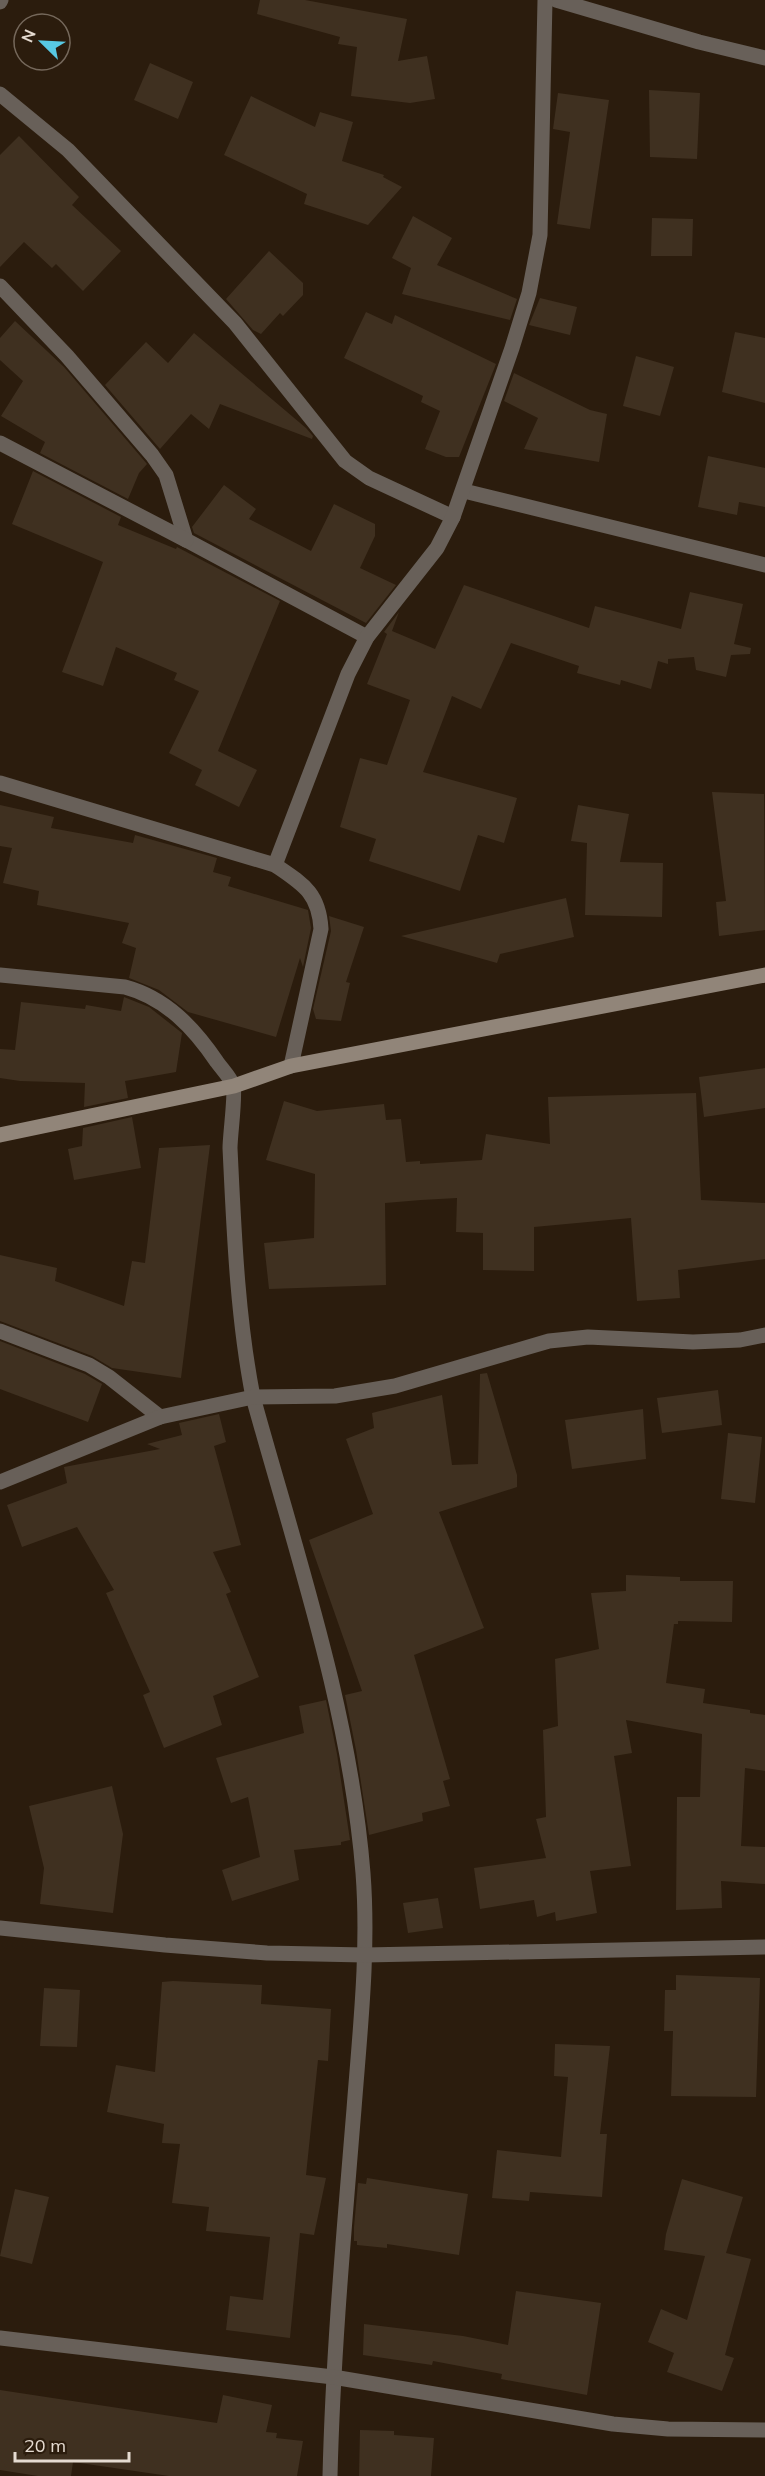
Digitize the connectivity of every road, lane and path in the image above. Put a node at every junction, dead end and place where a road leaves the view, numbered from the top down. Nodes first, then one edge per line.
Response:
1 (545, 0) edge
2 (556, 0) edge
3 (765, 58) edge
4 (0, 94) edge
5 (0, 286) edge
6 (0, 443) edge
7 (464, 491) junction
8 (453, 517) junction
9 (186, 540) junction
10 (765, 565) edge
11 (367, 637) junction
12 (0, 783) edge
13 (275, 866) junction
14 (0, 975) edge
15 (765, 975) edge
16 (291, 1066) junction
17 (234, 1086) junction
18 (0, 1136) edge
19 (0, 1331) edge
20 (765, 1335) edge
21 (253, 1396) junction
22 (160, 1417) junction
23 (0, 1482) edge
24 (0, 1928) edge
25 (765, 1947) edge
26 (365, 1955) junction
27 (0, 2338) edge
28 (333, 2377) junction
29 (765, 2430) edge
30 (330, 2476) edge

1 - 7 street
2 - 3 street
4 - 8 street
5 - 9 street
6 - 9 street
7 - 8 street
7 - 10 street
8 - 11 street
9 - 11 street
11 - 13 street
12 - 13 street
13 - 16 street
14 - 17 street
15 - 16 main road
16 - 17 main road
17 - 18 main road
17 - 21 street
19 - 22 street
20 - 21 street
21 - 22 street
21 - 26 street
22 - 23 street
24 - 26 street
25 - 26 street
26 - 28 street
27 - 28 street
28 - 29 street
28 - 30 street

